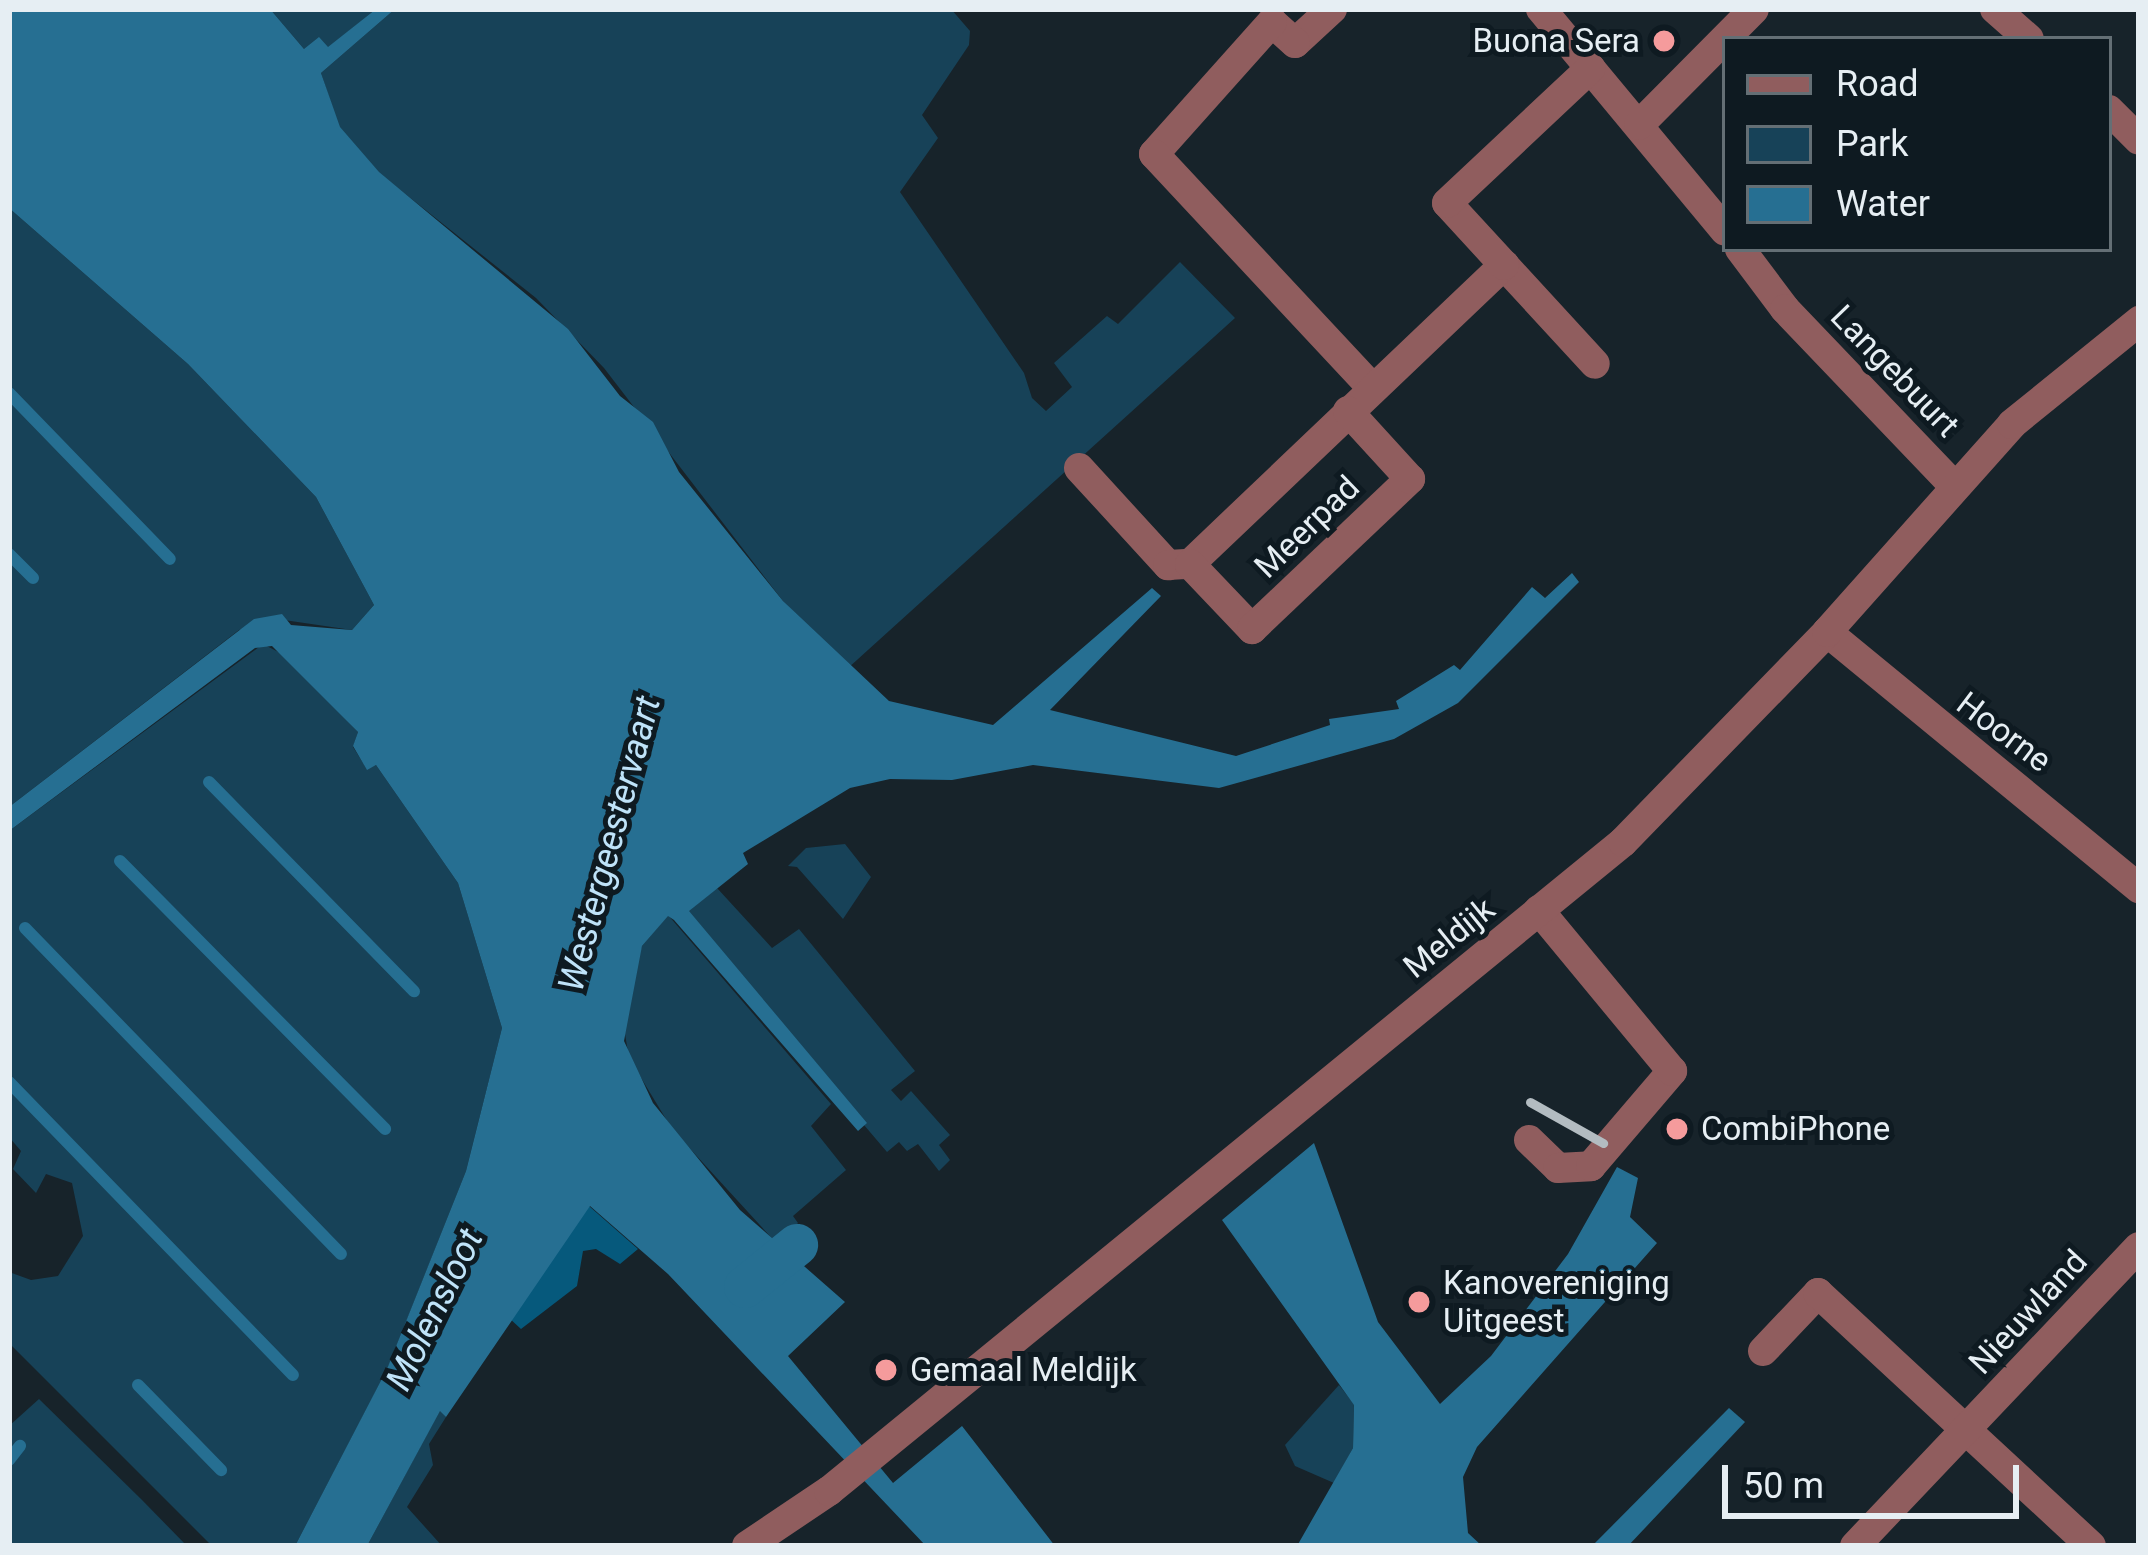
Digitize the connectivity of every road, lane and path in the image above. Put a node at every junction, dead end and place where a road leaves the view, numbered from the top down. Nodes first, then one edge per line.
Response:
1 (1332, 9) edge
2 (1754, 9) edge
3 (1995, 9) edge
4 (1548, 11) edge
5 (1727, 36) edge
6 (2026, 36) edge
7 (1722, 41) edge
8 (1591, 68) junction
9 (1639, 125) junction
10 (1722, 226) edge
11 (1742, 252) edge
12 (1504, 265) junction
13 (2139, 321) edge
14 (1595, 364) dead end
15 (1372, 388) junction
16 (1348, 411) junction
17 (1079, 468) dead end
18 (1954, 486) junction
19 (1190, 564) junction
20 (1827, 632) junction
21 (2139, 887) edge
22 (1539, 910) junction
23 (1529, 1140) dead end
24 (2139, 1246) edge
25 (1763, 1351) dead end
26 (1969, 1425) junction
27 (747, 1546) edge
28 (1855, 1546) edge
29 (2091, 1546) edge

1 - 15 street
2 - 5 street
3 - 6 street
4 - 8 street
7 - 9 street
8 - 9 street
8 - 12 street
9 - 10 street
11 - 18 street, Langebuurt
12 - 14 street
12 - 15 street, Meerpad
13 - 18 street, Meldijk
15 - 16 street, Meerpad
16 - 19 street, Meerpad
16 - 19 street, Meerpad
17 - 19 street, Meerpad
18 - 20 street, Meldijk
20 - 21 street, Hoorne
20 - 22 street, Meldijk
22 - 23 street
22 - 27 street, Meldijk
24 - 26 street, Nieuwland
25 - 26 street
26 - 28 street, Nieuwland
26 - 29 street, Nieuwland

